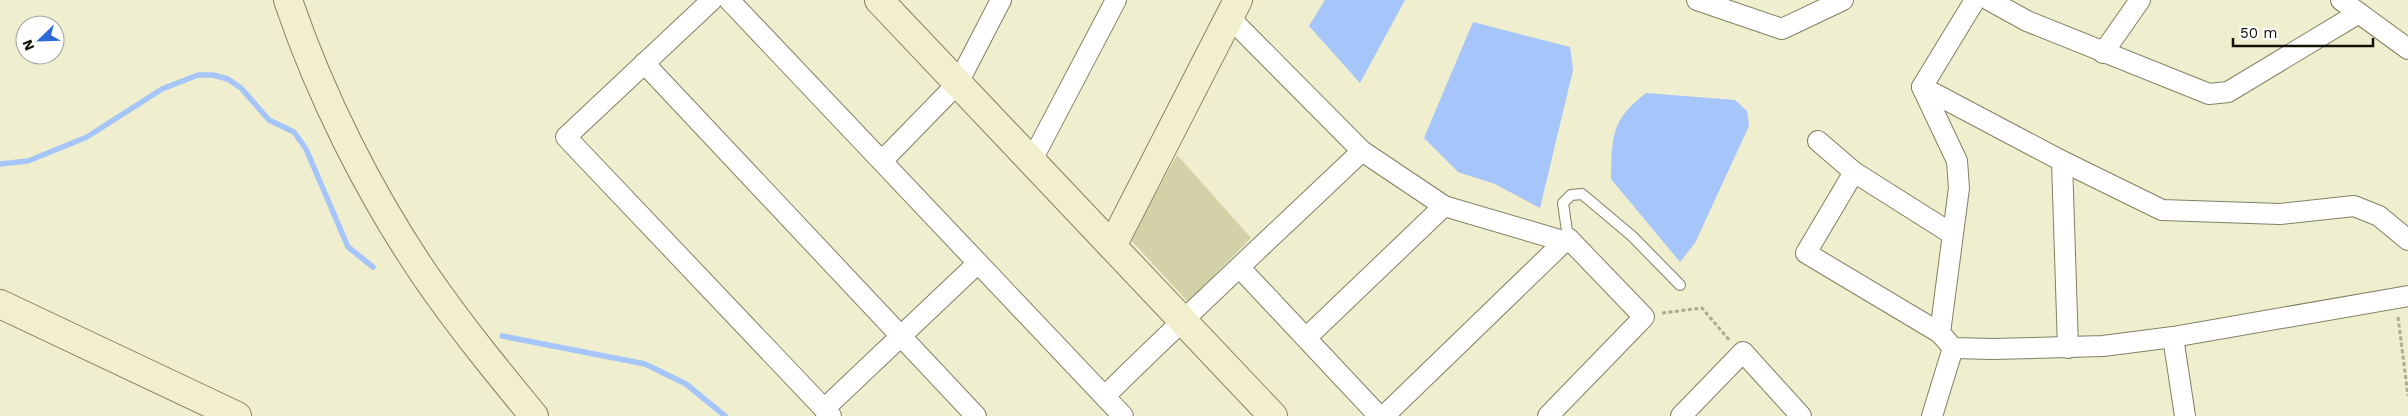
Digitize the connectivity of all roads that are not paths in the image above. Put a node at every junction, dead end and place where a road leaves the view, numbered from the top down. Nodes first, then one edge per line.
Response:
1 (288, 0) edge
2 (712, 0) edge
3 (729, 0) edge
4 (879, 0) edge
5 (1001, 0) edge
6 (1116, 0) edge
7 (1700, 0) edge
8 (1843, 0) edge
9 (1975, 0) edge
10 (1989, 0) edge
11 (2140, 0) edge
12 (2341, 0) edge
13 (1816, 7) edge
14 (1234, 8) edge
15 (2359, 13) junction
16 (2408, 49) edge
17 (2104, 53) junction
18 (644, 63) junction
19 (958, 83) junction
20 (1922, 87) junction
21 (1818, 141) dead end
22 (1362, 151) junction
23 (1032, 160) junction
24 (882, 161) junction
25 (2062, 161) junction
26 (1854, 172) junction
27 (1444, 206) junction
28 (1952, 234) junction
29 (1565, 239) junction
30 (2408, 240) edge
31 (1112, 246) junction
32 (978, 263) junction
33 (1240, 268) junction
34 (1680, 285) dead end
35 (2402, 297) edge
36 (0, 304) edge
37 (1182, 320) junction
38 (900, 336) junction
39 (2173, 337) junction
40 (1306, 338) junction
41 (1946, 340) junction
42 (2068, 348) junction
43 (1105, 396) junction
44 (827, 412) edge
45 (237, 416) edge
46 (534, 416) edge
47 (976, 416) edge
48 (1123, 416) edge
49 (1273, 416) edge
50 (1378, 416) edge
51 (1384, 416) edge
52 (1548, 416) edge
53 (1681, 416) edge
54 (1801, 416) edge
55 (1932, 416) edge
56 (2186, 416) edge

1 - 46 street
2 - 18 street
3 - 24 street
4 - 19 street
5 - 19 street
6 - 23 street
7 - 13 street
8 - 13 street
9 - 20 street
10 - 17 street
11 - 17 street
12 - 15 street
14 - 22 street
14 - 31 street
15 - 16 street
15 - 17 street
18 - 38 street
18 - 44 street
19 - 23 street
19 - 24 street
20 - 25 street
20 - 28 street
21 - 26 street
22 - 27 street
22 - 33 street
23 - 31 street
24 - 32 street
25 - 30 street
25 - 42 street
26 - 28 street
26 - 41 street
27 - 29 street
27 - 40 street
28 - 41 street
29 - 34 lane
29 - 51 street
29 - 52 street
31 - 37 street
32 - 38 street
32 - 43 street
33 - 37 street
33 - 40 street
35 - 39 street
36 - 45 street
37 - 43 street
37 - 49 street
38 - 44 street
38 - 47 street
39 - 42 street
39 - 56 street
40 - 50 street
41 - 42 street
41 - 55 street
43 - 48 street
53 - 54 street

